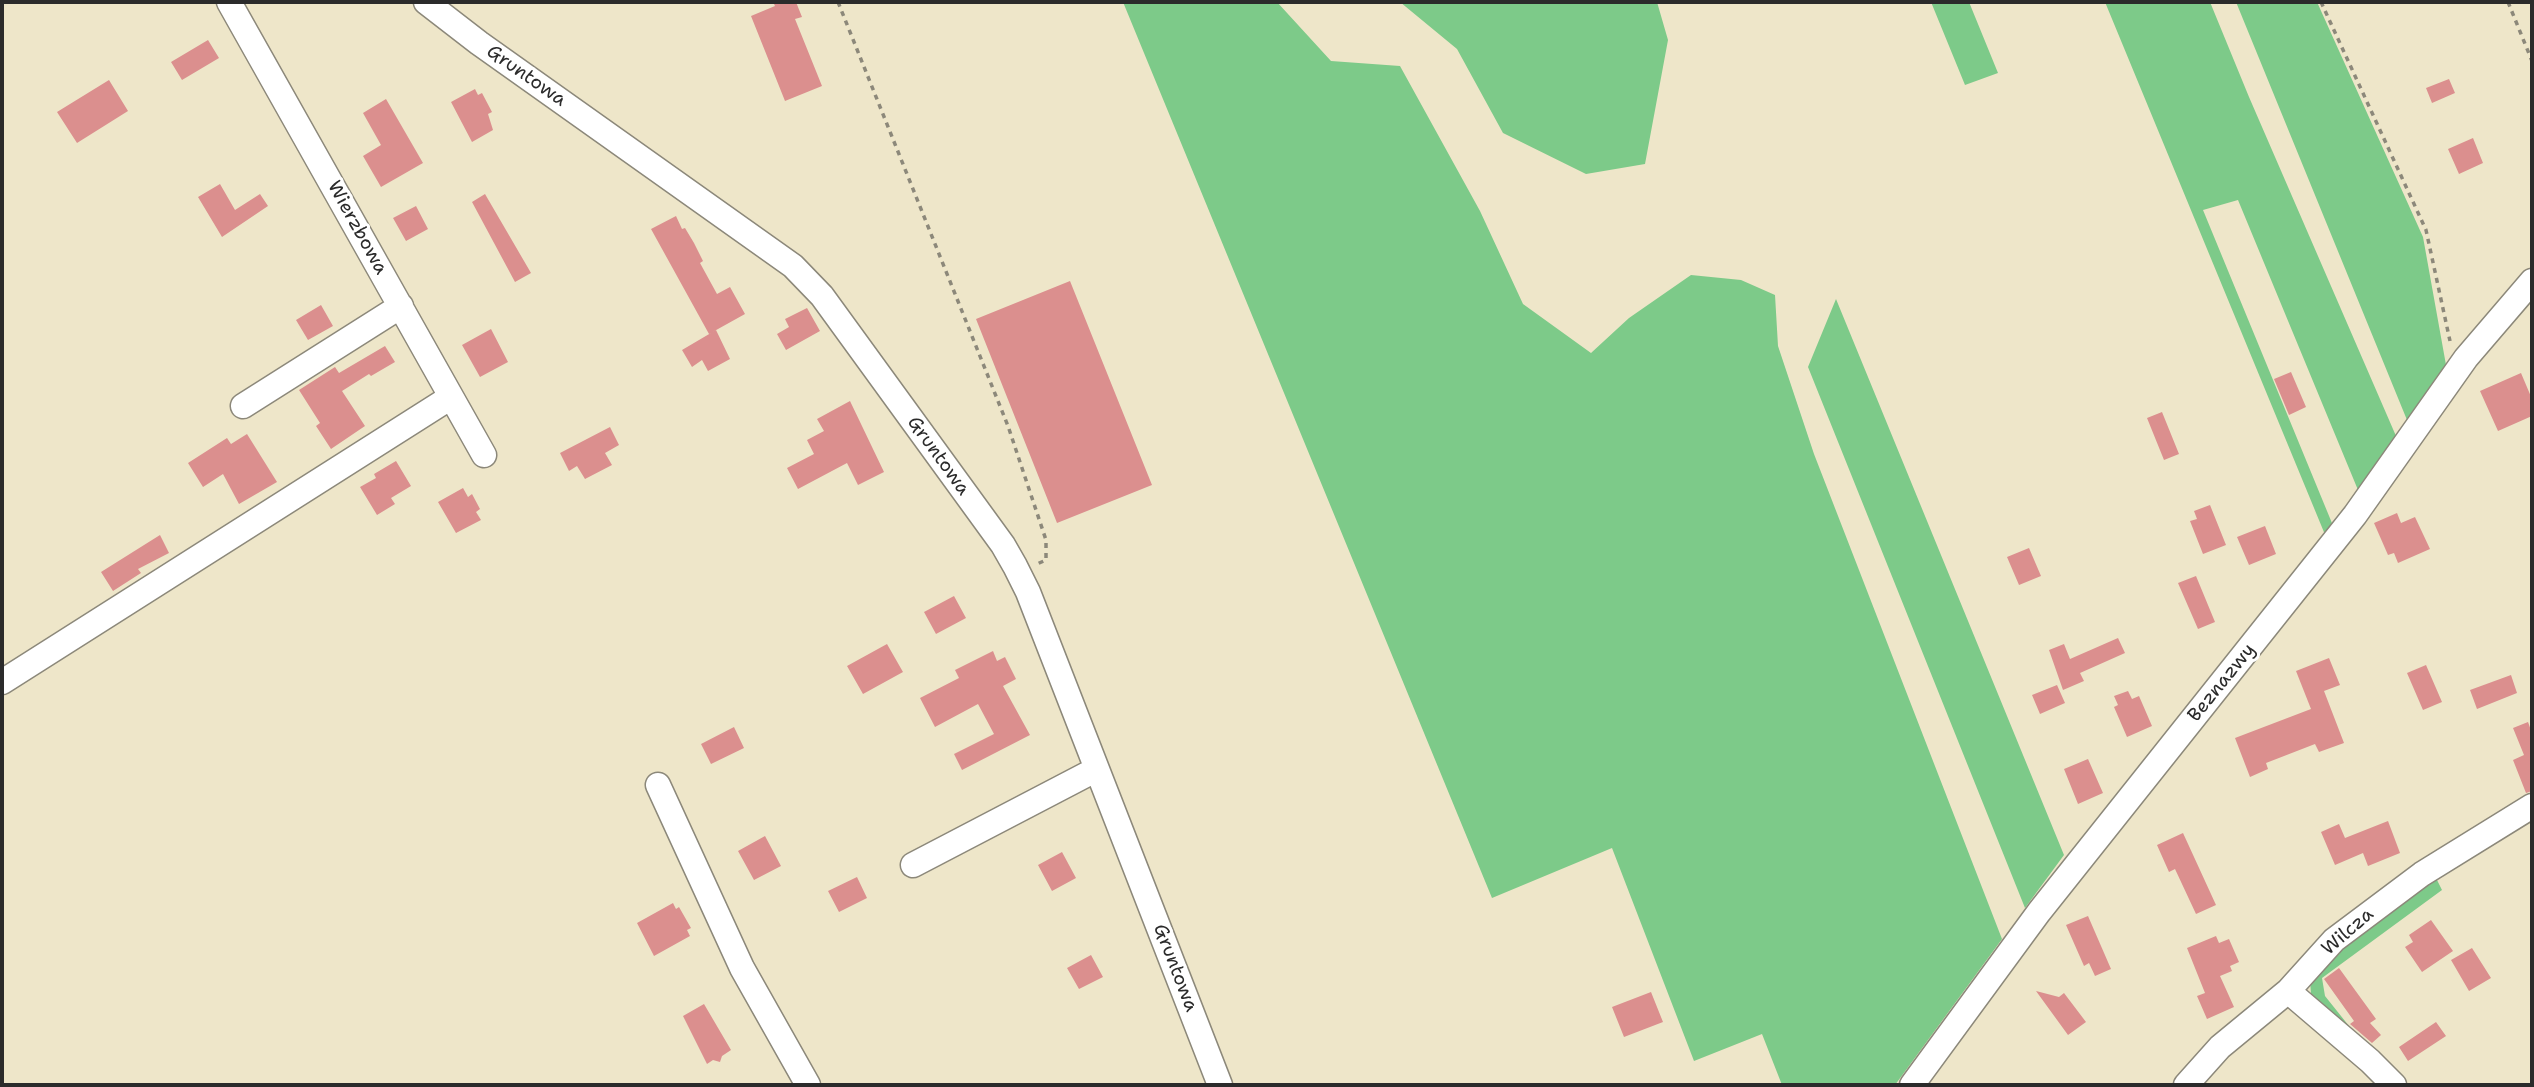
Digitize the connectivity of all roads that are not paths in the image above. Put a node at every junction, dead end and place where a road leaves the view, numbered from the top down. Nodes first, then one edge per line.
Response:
1 (229, 2) edge
2 (426, 2) edge
3 (2532, 281) edge
4 (401, 306) junction
5 (451, 397) junction
6 (243, 406) dead end
7 (484, 456) dead end
8 (2, 682) edge
9 (1097, 769) junction
10 (658, 785) dead end
11 (2532, 806) edge
12 (913, 865) dead end
13 (2288, 991) junction
14 (808, 1085) edge
15 (1220, 1085) edge
16 (1912, 1085) edge
17 (2186, 1085) edge
18 (2394, 1085) edge

1 - 4 street, Wierzbowa
2 - 9 street, Gruntowa
3 - 16 street, Beznazwy
4 - 5 street, Wierzbowa
4 - 6 street
5 - 7 street, Wierzbowa
5 - 8 street
9 - 12 street
9 - 15 street, Gruntowa
10 - 14 street
11 - 13 street, Wilcza
13 - 17 street, Wilcza
13 - 18 street

